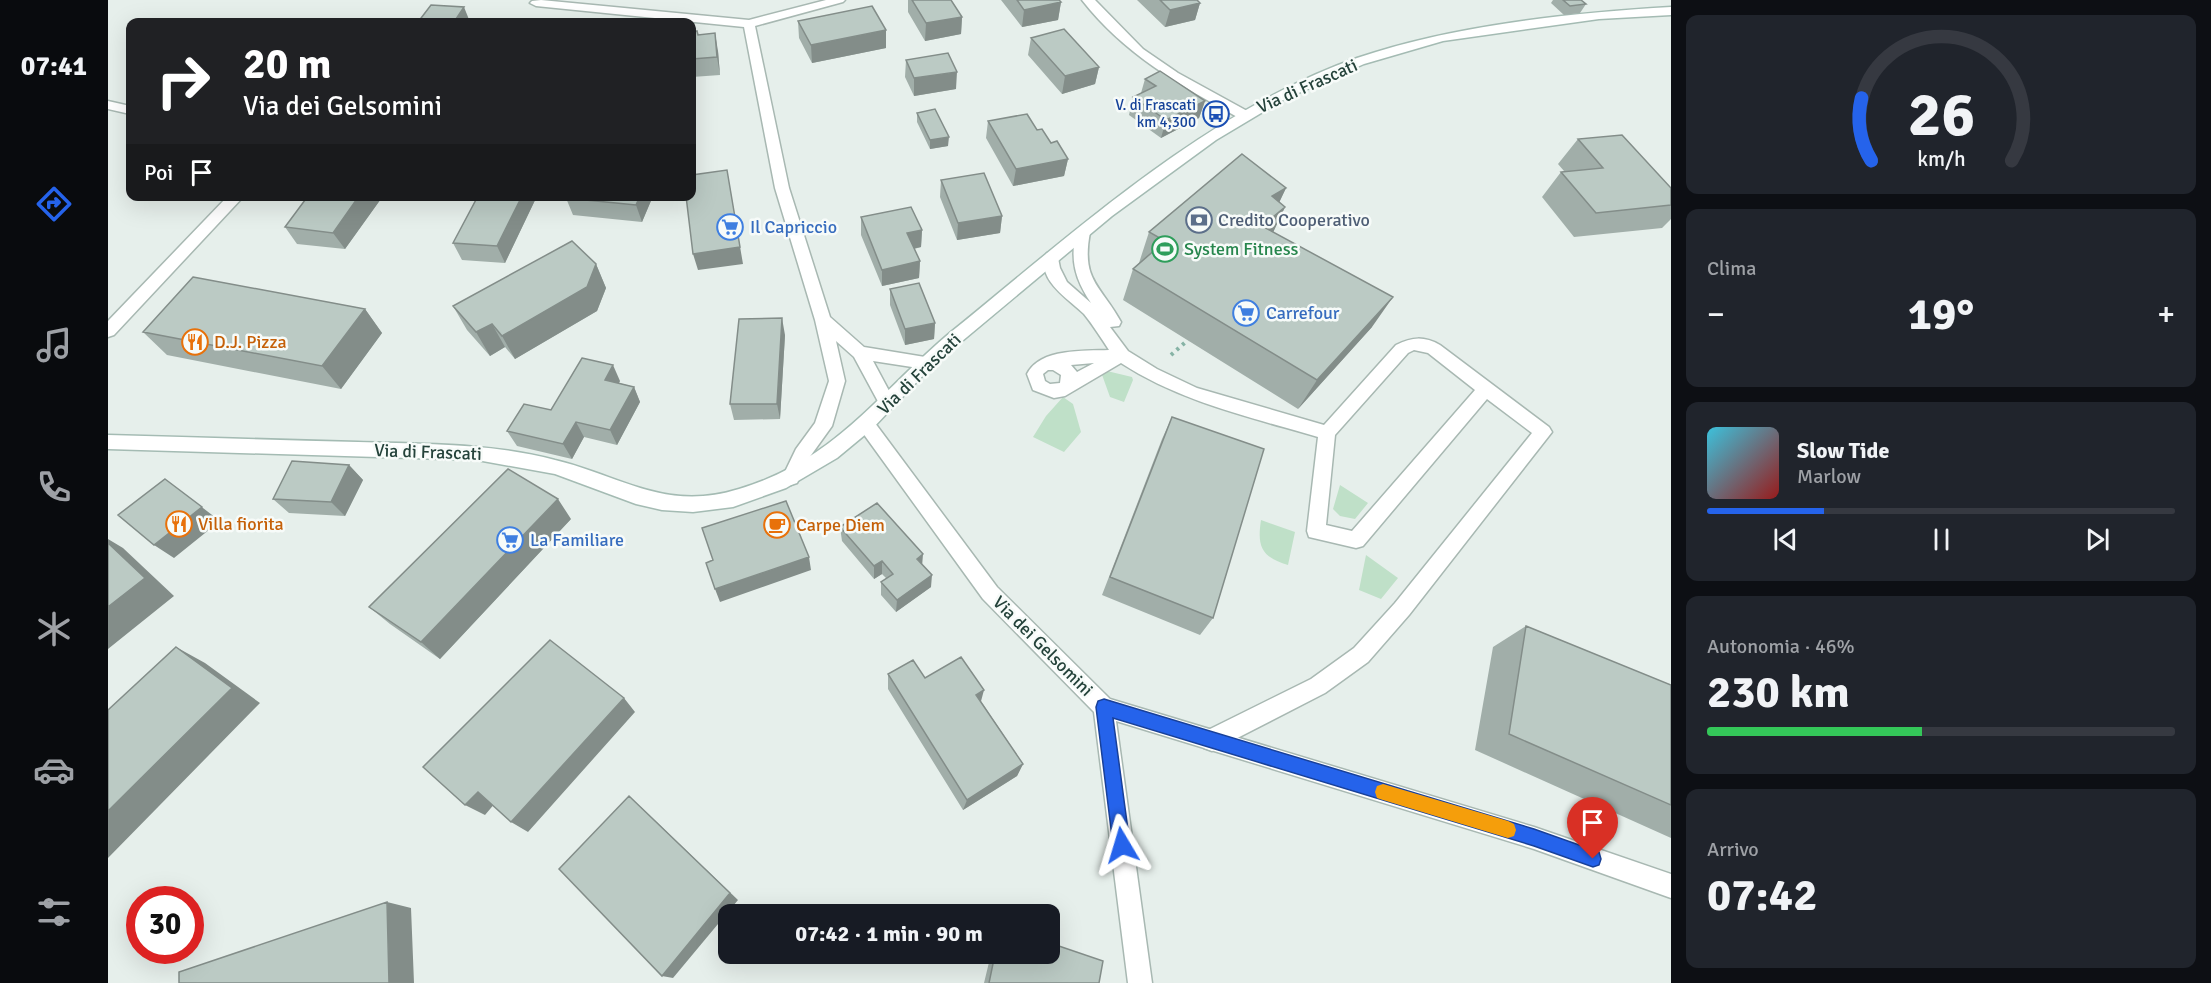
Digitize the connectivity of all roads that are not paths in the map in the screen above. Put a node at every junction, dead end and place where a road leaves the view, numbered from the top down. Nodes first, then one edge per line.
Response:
1 (839, 0) edge
2 (1088, 0) edge
3 (536, 3) dead end
4 (1671, 11) edge
5 (688, 18) edge
6 (696, 19) edge
7 (749, 24) junction
8 (108, 105) edge
9 (126, 109) edge
10 (1244, 115) junction
11 (232, 201) edge
12 (1083, 232) junction
13 (1052, 257) junction
14 (823, 321) junction
15 (108, 331) edge
16 (860, 353) junction
17 (1122, 355) junction
18 (925, 363) junction
19 (1050, 363) junction
20 (1069, 385) junction
21 (1486, 389) junction
22 (888, 402) junction
23 (866, 424) junction
24 (823, 426) junction
25 (1327, 433) junction
26 (108, 442) edge
27 (841, 446) junction
28 (791, 478) junction
29 (1104, 707) junction
30 (1212, 740) junction
31 (1671, 886) edge
32 (1140, 983) edge

1 - 7 street
2 - 10 street
3 - 5 street
4 - 10 street, Via di Frascati
6 - 7 street
7 - 14 street
8 - 9 street
10 - 12 street, Via di Frascati
11 - 15 street
12 - 13 street, Via di Frascati
12 - 17 street
13 - 17 street
13 - 18 street, Via di Frascati
14 - 16 street
14 - 24 street
16 - 18 street
16 - 22 street
17 - 19 street
17 - 20 street
17 - 25 street
18 - 22 street, Via di Frascati
19 - 20 street
19 - 20 street
21 - 25 street
21 - 25 street
21 - 30 street
22 - 23 street, Via di Frascati
23 - 27 street, Via di Frascati
23 - 29 street, Via dei Gelsomini
24 - 27 street
24 - 28 street
26 - 28 street, Via di Frascati
27 - 28 street, Via di Frascati
29 - 30 street, Via dei Gelsomini
29 - 32 street
30 - 31 street, Via dei Gelsomini

